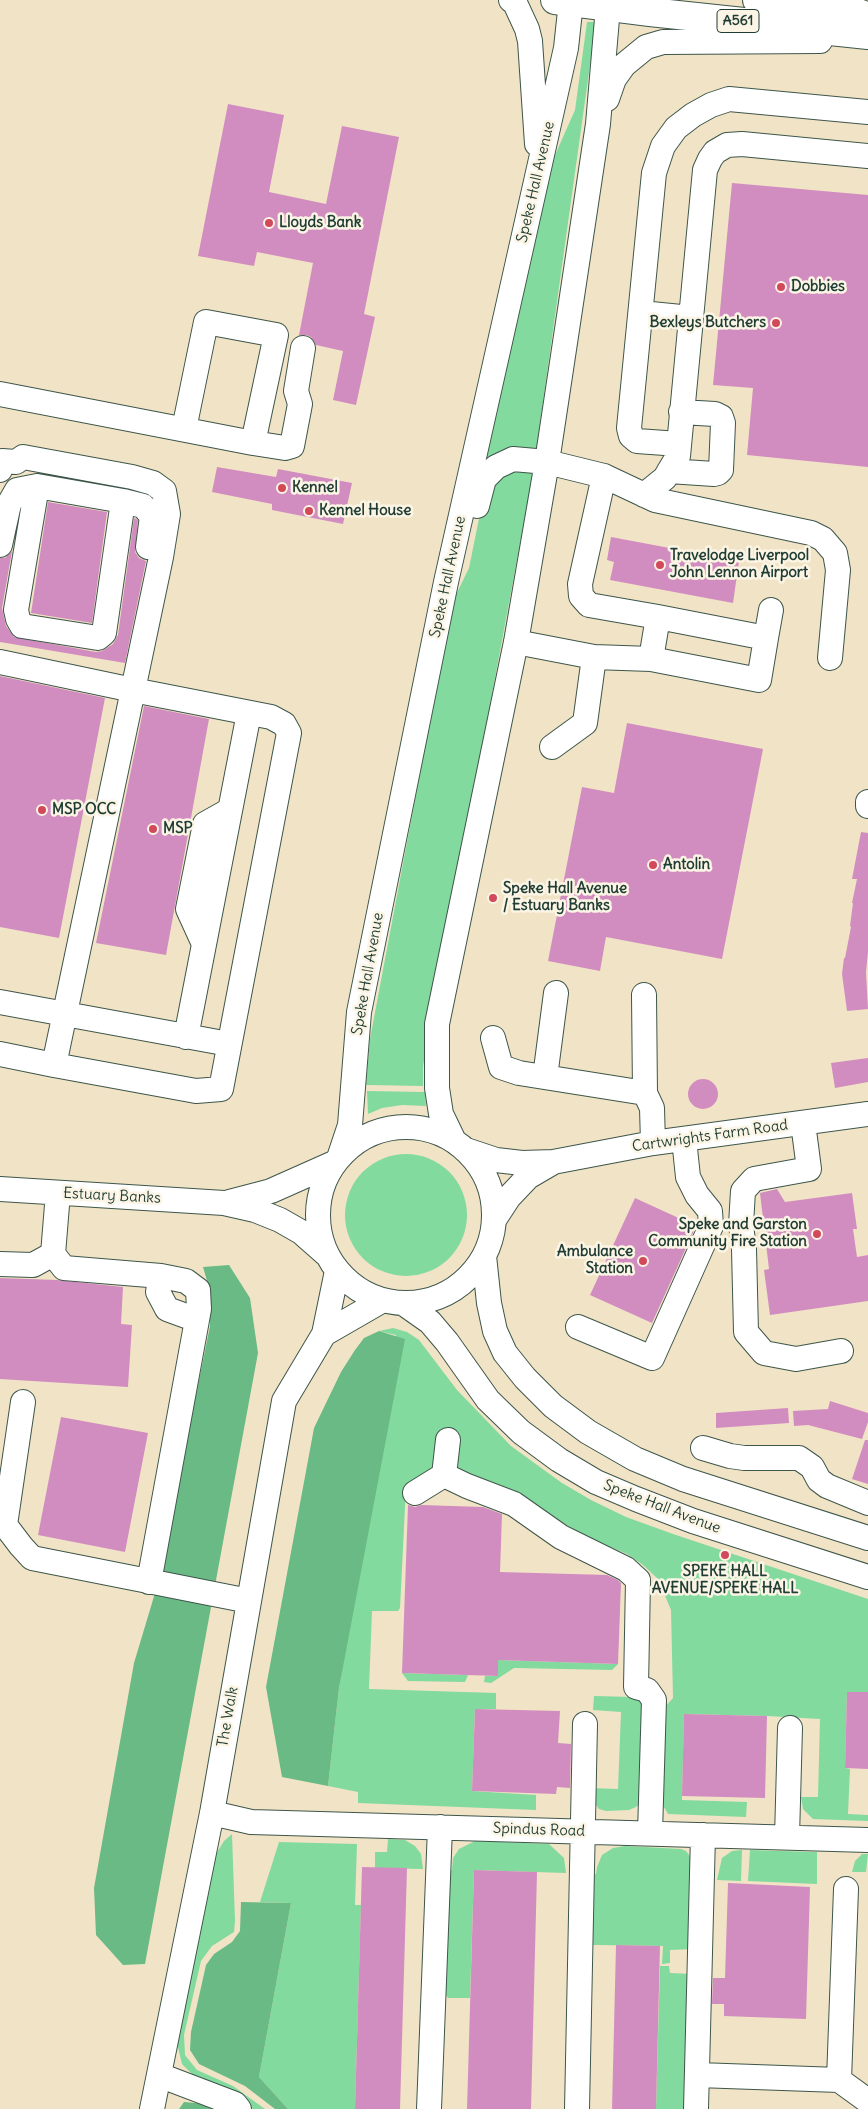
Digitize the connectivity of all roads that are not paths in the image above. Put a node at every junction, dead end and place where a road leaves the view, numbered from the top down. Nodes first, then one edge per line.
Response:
1 (511, 0) edge
2 (757, 0) edge
3 (566, 1) edge
4 (606, 2) edge
5 (868, 17) edge
6 (868, 35) edge
7 (868, 41) edge
8 (868, 112) edge
9 (598, 124) junction
10 (868, 156) edge
11 (539, 168) junction
12 (641, 313) junction
13 (691, 318) junction
14 (303, 348) dead end
15 (0, 394) edge
16 (681, 412) junction
17 (184, 429) junction
18 (253, 442) junction
19 (679, 444) junction
20 (5, 461) edge
21 (547, 462) junction
22 (669, 471) junction
23 (604, 476) junction
24 (37, 486) junction
25 (644, 495) junction
26 (123, 501) junction
27 (0, 545) edge
28 (446, 582) junction
29 (770, 610) dead end
30 (658, 617) junction
31 (766, 638) junction
32 (516, 642) junction
33 (594, 657) junction
34 (830, 658) dead end
35 (651, 659) junction
36 (0, 662) edge
37 (129, 689) junction
38 (249, 713) junction
39 (552, 747) dead end
40 (868, 802) edge
41 (868, 806) edge
42 (556, 993) dead end
43 (644, 995) dead end
44 (0, 1002) edge
45 (65, 1014) junction
46 (186, 1036) junction
47 (493, 1038) dead end
48 (229, 1044) junction
49 (0, 1054) edge
50 (54, 1065) junction
51 (545, 1077) junction
52 (645, 1093) junction
53 (868, 1114) edge
54 (803, 1123) junction
55 (684, 1139) junction
56 (653, 1142) junction
57 (460, 1146) junction
58 (337, 1159) junction
59 (553, 1162) junction
60 (0, 1188) edge
61 (58, 1193) junction
62 (224, 1203) junction
63 (494, 1220) junction
64 (53, 1254) junction
65 (484, 1256) junction
66 (332, 1262) junction
67 (0, 1264) edge
68 (161, 1276) junction
69 (393, 1301) junction
70 (197, 1320) junction
71 (578, 1327) dead end
72 (324, 1334) junction
73 (841, 1352) dead end
74 (23, 1402) dead end
75 (448, 1440) dead end
76 (703, 1448) dead end
77 (444, 1475) junction
78 (415, 1493) dead end
79 (868, 1503) edge
80 (868, 1538) edge
81 (868, 1576) edge
82 (148, 1582) junction
83 (249, 1601) junction
84 (585, 1724) dead end
85 (790, 1728) dead end
86 (212, 1813) junction
87 (440, 1827) junction
88 (582, 1831) junction
89 (650, 1833) junction
90 (703, 1835) junction
91 (788, 1837) junction
92 (868, 1840) edge
93 (846, 1889) dead end
94 (159, 2075) junction
95 (698, 2075) junction
96 (839, 2080) junction
97 (862, 2101) edge
98 (152, 2109) edge
99 (239, 2109) edge
100 (429, 2109) edge
101 (577, 2109) edge
102 (696, 2109) edge

1 - 11 street
2 - 5 highway
3 - 4 highway, A561
3 - 11 street, Speke Hall Avenue
4 - 6 highway, A561
4 - 9 street
7 - 9 street
8 - 12 street
9 - 21 street
10 - 13 street
11 - 28 street, Speke Hall Avenue
12 - 13 street
12 - 19 street
13 - 16 street
14 - 18 street
15 - 17 street
16 - 19 street
16 - 22 street
17 - 18 street
17 - 18 street
19 - 22 street
20 - 37 street
21 - 23 street
21 - 28 street
21 - 32 street
22 - 25 street
23 - 25 street
23 - 30 street
24 - 26 street
24 - 26 street
24 - 27 street
25 - 34 street
26 - 37 street
28 - 58 street, Speke Hall Avenue
29 - 31 street
30 - 31 street
30 - 35 street
31 - 35 street
32 - 33 street
32 - 57 street
33 - 35 street
33 - 39 street
36 - 37 street
37 - 38 street
37 - 45 street
38 - 46 street
38 - 48 street
40 - 41 street
42 - 51 street
43 - 52 street
44 - 45 street
45 - 46 street
45 - 50 street
46 - 48 street
47 - 51 street
48 - 50 street
49 - 50 street
51 - 52 street
52 - 56 street
53 - 54 street, Cartwrights Farm Road
54 - 55 street, Cartwrights Farm Road
54 - 73 street
55 - 56 street, Cartwrights Farm Road
55 - 71 street
56 - 59 street, Cartwrights Farm Road
57 - 58 street
57 - 59 street, Cartwrights Farm Road
57 - 63 street
58 - 62 street, Estuary Banks
58 - 66 street
59 - 63 street, Cartwrights Farm Road
60 - 61 street, Estuary Banks
61 - 62 street, Estuary Banks
61 - 64 street
62 - 66 street, Estuary Banks
63 - 65 street
64 - 67 street
64 - 68 street
65 - 69 street
65 - 80 street
66 - 69 street
66 - 72 street, The Walk
68 - 70 street
68 - 70 street
69 - 72 street, The Walk
69 - 81 street, Speke Hall Avenue
70 - 82 street
72 - 83 street, The Walk
74 - 82 street
75 - 77 street
76 - 79 street
77 - 78 street
77 - 89 street
82 - 83 street
83 - 86 street, The Walk
84 - 88 street
85 - 91 street
86 - 87 street, Spindus Road
86 - 94 street, The Walk
87 - 88 street, Spindus Road
87 - 100 street
88 - 89 street, Spindus Road
88 - 101 street
89 - 90 street, Spindus Road
90 - 91 street, Spindus Road
90 - 95 street
91 - 92 street, Spindus Road
93 - 96 street
94 - 98 street, The Walk
94 - 99 street
95 - 96 street
95 - 102 street
96 - 97 street

